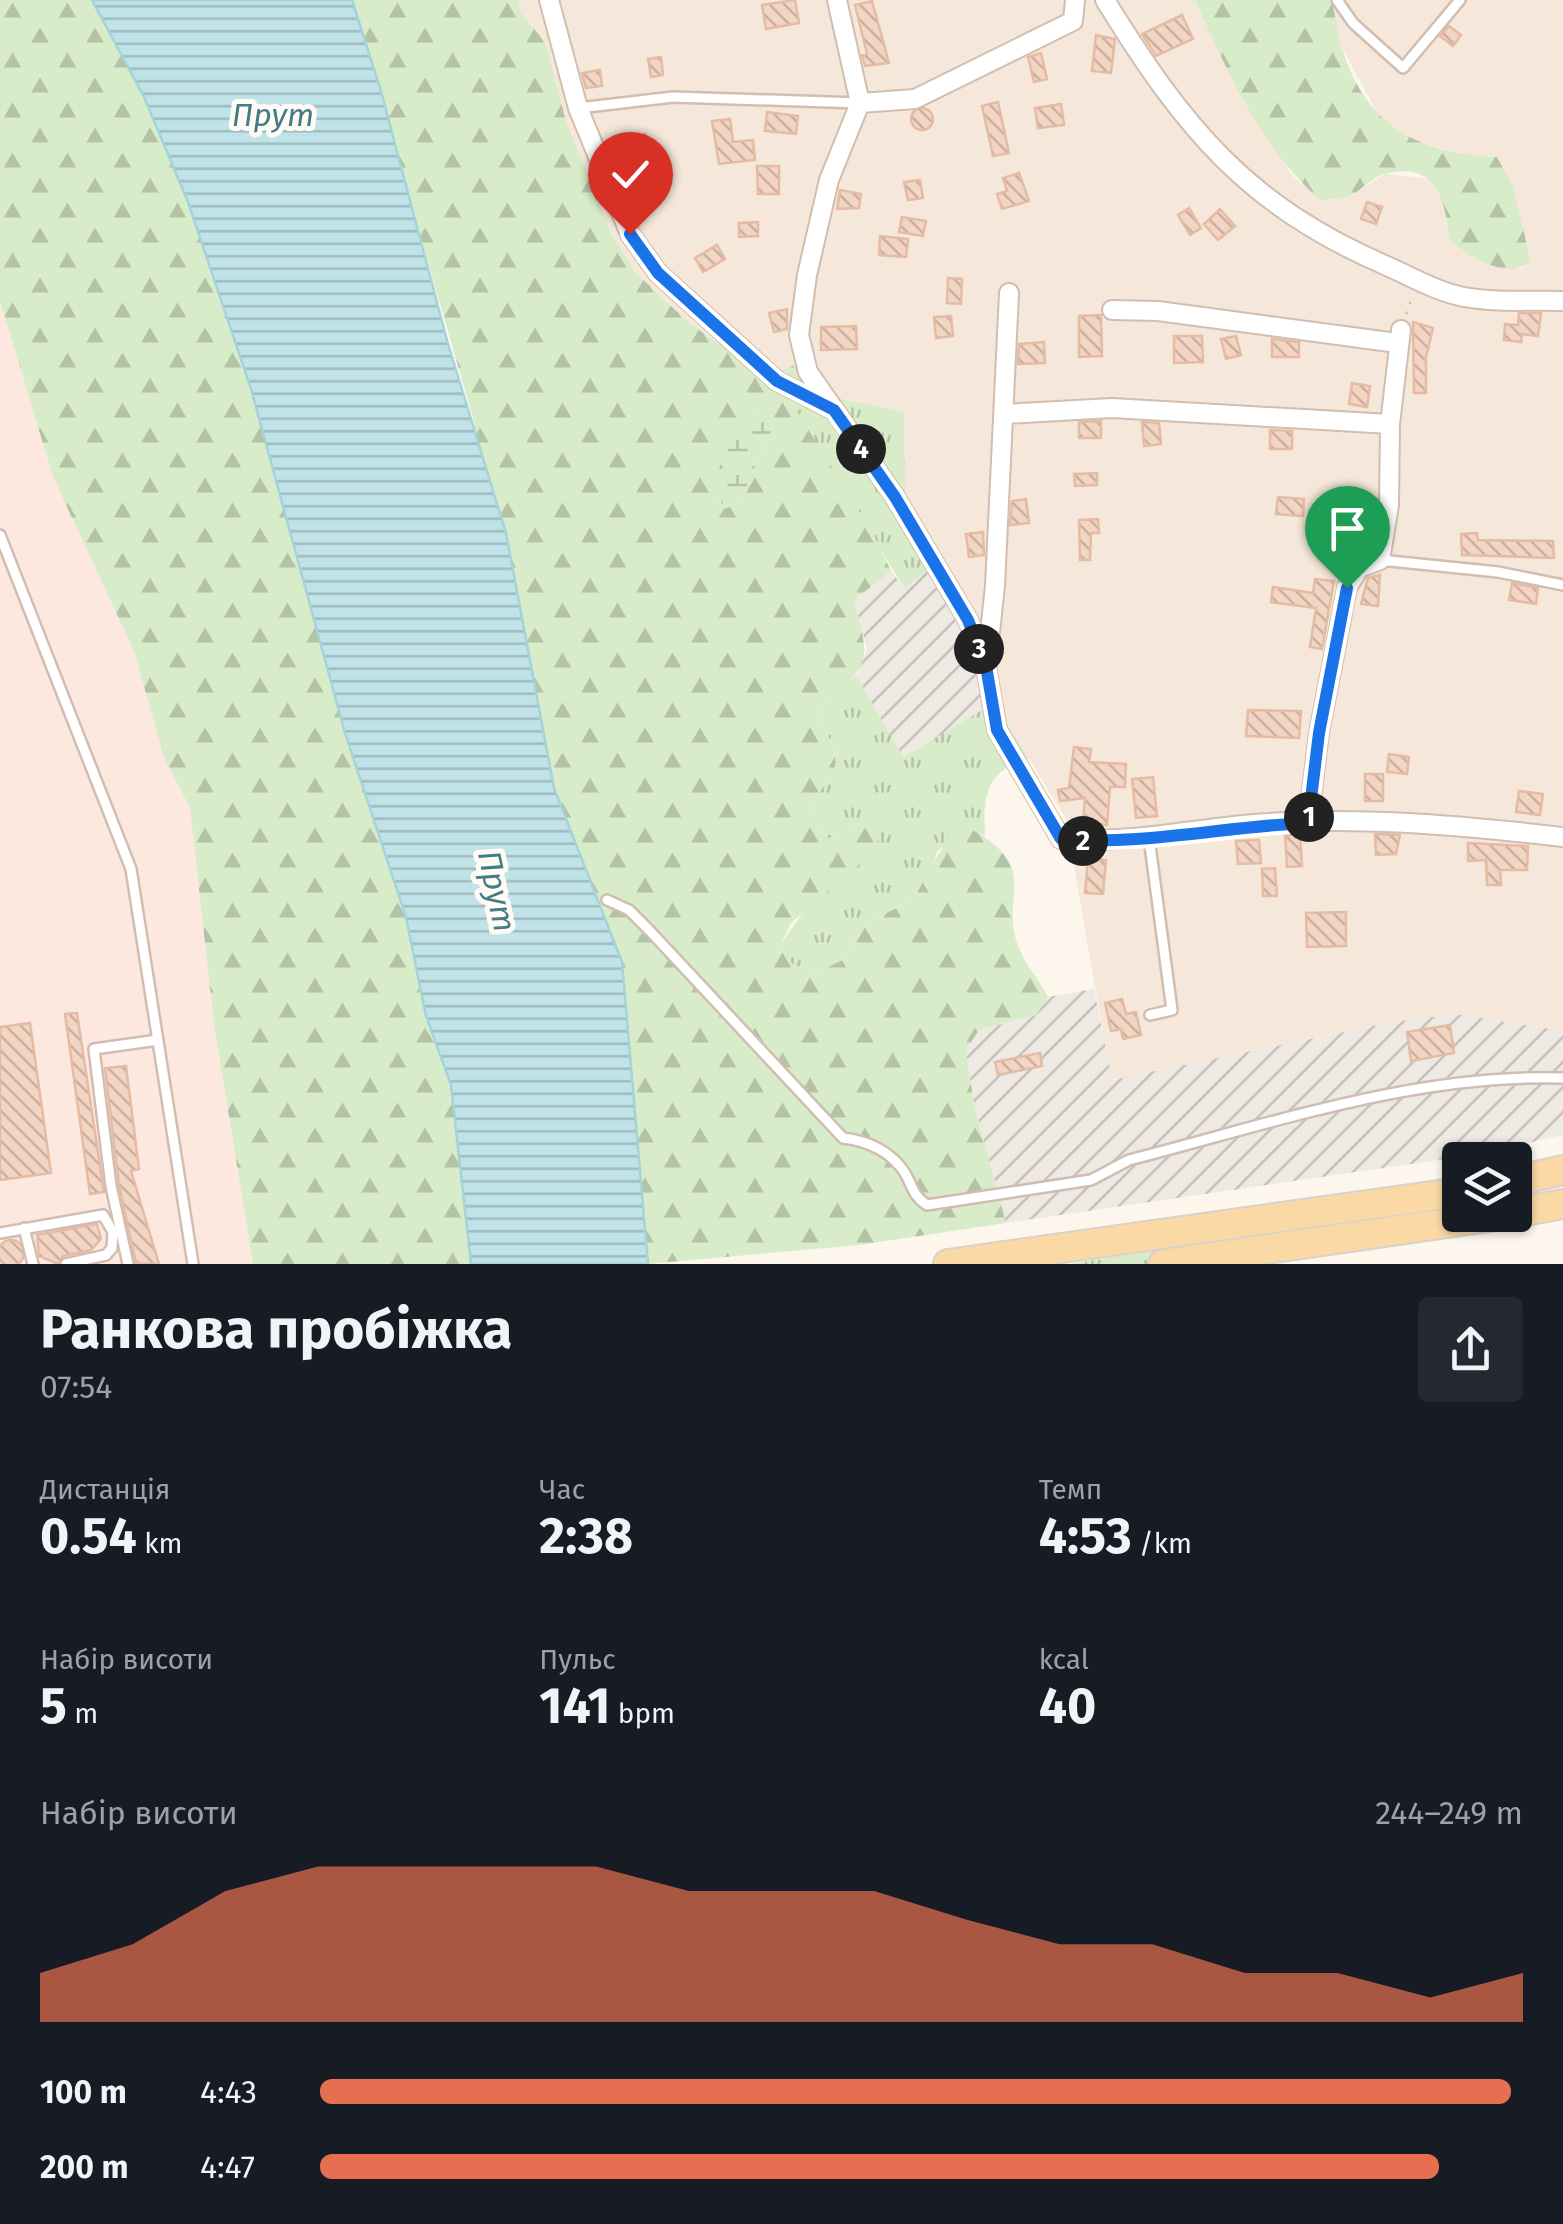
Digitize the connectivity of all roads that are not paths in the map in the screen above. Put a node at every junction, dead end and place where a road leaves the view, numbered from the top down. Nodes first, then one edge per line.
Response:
1 (549, 0) edge
2 (838, 0) edge
3 (1076, 0) edge
4 (1105, 0) edge
5 (1337, 0) edge
6 (1460, 0) edge
7 (860, 103) junction
8 (578, 108) junction
9 (1009, 293) dead end
10 (1563, 300) edge
11 (1112, 310) dead end
12 (834, 410) junction
13 (1005, 414) junction
14 (1390, 424) junction
15 (1, 541) edge
16 (1380, 560) junction
17 (1563, 585) edge
18 (986, 666) junction
19 (1308, 823) junction
20 (1563, 836) edge
21 (1149, 838) junction
22 (607, 900) dead end
23 (1150, 1015) dead end
24 (158, 1040) junction
25 (1563, 1078) edge
26 (1563, 1170) edge
27 (1532, 1177) edge
28 (1442, 1195) edge
29 (114, 1201) junction
30 (1563, 1204) edge
31 (1532, 1210) edge
32 (93, 1214) junction
33 (1442, 1226) edge
34 (24, 1228) junction
35 (0, 1233) edge
36 (33, 1264) edge
37 (66, 1264) edge
38 (128, 1264) edge
39 (193, 1264) edge
40 (948, 1264) edge
41 (1163, 1264) edge

1 - 8 street
2 - 7 street
3 - 7 street
4 - 10 street
5 - 6 lane
7 - 8 lane
7 - 12 street
8 - 12 street
9 - 13 street
11 - 14 street
12 - 18 street
13 - 14 street
13 - 18 street
14 - 16 street
15 - 24 lane
16 - 17 lane
16 - 19 street
18 - 21 street
19 - 20 street
19 - 21 street
21 - 23 lane
22 - 25 lane
24 - 29 lane
24 - 39 lane
26 - 27 main road
28 - 40 main road
29 - 32 lane
29 - 38 lane
30 - 31 main road
32 - 34 lane
32 - 37 lane
33 - 41 main road
34 - 35 lane
34 - 36 lane

